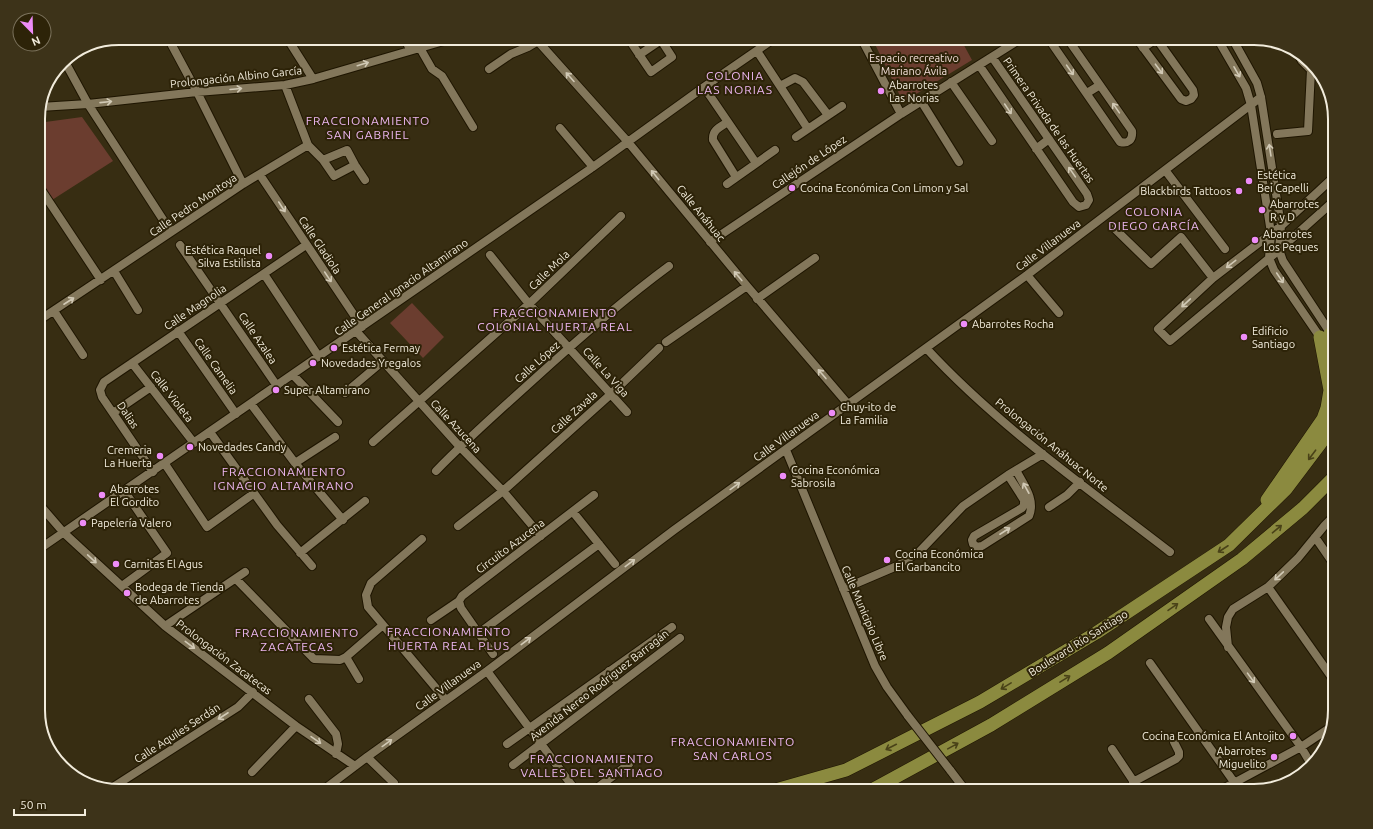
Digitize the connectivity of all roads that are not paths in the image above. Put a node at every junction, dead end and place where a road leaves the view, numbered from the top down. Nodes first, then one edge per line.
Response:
1 (172, 45) edge
2 (291, 45) edge
3 (408, 45) edge
4 (430, 45) edge
5 (530, 45) edge
6 (542, 45) edge
7 (633, 45) edge
8 (765, 45) edge
9 (865, 45) edge
10 (1011, 45) edge
11 (1053, 45) edge
12 (1072, 45) edge
13 (1141, 45) edge
14 (1147, 45) edge
15 (1161, 45) edge
16 (1221, 45) edge
17 (1236, 45) edge
18 (420, 48) junction
19 (1143, 48) junction
20 (410, 50) junction
21 (757, 51) junction
22 (639, 55) dead end
23 (992, 57) junction
24 (979, 65) junction
25 (67, 66) edge
26 (489, 69) dead end
27 (1313, 74) edge
28 (313, 79) junction
29 (951, 82) junction
30 (1100, 84) junction
31 (285, 85) junction
32 (780, 86) junction
33 (704, 87) junction
34 (197, 92) junction
35 (1087, 93) junction
36 (1261, 97) junction
37 (921, 101) junction
38 (88, 104) junction
39 (1251, 105) junction
40 (842, 106) dead end
41 (46, 108) edge
42 (900, 114) junction
43 (828, 116) junction
44 (728, 122) junction
45 (473, 127) dead end
46 (560, 128) dead end
47 (808, 129) junction
48 (1277, 134) dead end
49 (796, 137) dead end
50 (1049, 139) junction
51 (992, 141) dead end
52 (628, 142) junction
53 (308, 145) junction
54 (1036, 149) junction
55 (775, 150) dead end
56 (323, 160) junction
57 (959, 162) dead end
58 (756, 164) junction
59 (355, 165) junction
60 (593, 168) junction
61 (1165, 170) junction
62 (260, 175) junction
63 (736, 177) junction
64 (365, 180) dead end
65 (1328, 182) edge
66 (243, 184) junction
67 (727, 184) dead end
68 (45, 196) edge
69 (1328, 206) edge
70 (620, 216) dead end
71 (1281, 226) junction
72 (1114, 228) dead end
73 (171, 232) junction
74 (1271, 233) junction
75 (710, 242) junction
76 (180, 245) dead end
77 (306, 245) junction
78 (1225, 249) dead end
79 (1279, 250) junction
80 (490, 256) dead end
81 (815, 258) dead end
82 (1269, 258) junction
83 (669, 266) dead end
84 (114, 271) junction
85 (264, 274) junction
86 (1027, 275) junction
87 (1213, 278) junction
88 (101, 280) junction
89 (747, 286) junction
90 (757, 299) junction
91 (221, 302) junction
92 (529, 304) junction
93 (138, 310) dead end
94 (54, 311) junction
95 (1059, 313) dead end
96 (45, 317) edge
97 (359, 329) junction
98 (178, 331) junction
99 (1328, 333) edge
100 (1328, 334) edge
101 (666, 342) dead end
102 (569, 347) junction
103 (659, 348) dead end
104 (926, 348) junction
105 (83, 355) dead end
106 (319, 357) junction
107 (383, 361) junction
108 (132, 363) junction
109 (293, 375) junction
110 (277, 386) junction
111 (151, 387) junction
112 (100, 390) joint
113 (345, 394) dead end
114 (611, 394) junction
115 (418, 402) junction
116 (1328, 402) edge
117 (251, 404) junction
118 (848, 404) junction
119 (113, 412) junction
120 (627, 412) dead end
121 (236, 414) junction
122 (338, 422) dead end
123 (210, 432) junction
124 (1328, 433) edge
125 (334, 437) dead end
126 (373, 442) dead end
127 (194, 443) junction
128 (460, 447) junction
129 (786, 450) junction
130 (1043, 454) junction
131 (295, 463) junction
132 (165, 464) junction
133 (1016, 470) junction
134 (436, 471) dead end
135 (153, 472) junction
136 (1008, 475) junction
137 (1080, 482) junction
138 (1328, 483) edge
139 (503, 491) junction
140 (125, 492) junction
141 (253, 494) junction
142 (594, 495) dead end
143 (365, 501) dead end
144 (1024, 505) junction
145 (1049, 507) dead end
146 (1032, 508) junction
147 (45, 511) edge
148 (573, 512) junction
149 (343, 520) junction
150 (1252, 522) junction
151 (1328, 522) edge
152 (458, 526) dead end
153 (64, 533) junction
154 (541, 536) junction
155 (1315, 537) junction
156 (422, 539) dead end
157 (599, 544) junction
158 (45, 545) edge
159 (1170, 552) dead end
160 (300, 553) junction
161 (1328, 556) edge
162 (615, 564) dead end
163 (312, 566) dead end
164 (245, 572) dead end
165 (236, 579) junction
166 (122, 586) junction
167 (1268, 586) junction
168 (843, 590) junction
169 (459, 601) junction
170 (1209, 619) dead end
171 (431, 620) dead end
172 (383, 625) junction
173 (165, 626) junction
174 (672, 627) dead end
175 (478, 633) junction
176 (680, 638) dead end
177 (1228, 647) junction
178 (494, 654) dead end
179 (346, 657) junction
180 (1150, 663) dead end
181 (487, 671) junction
182 (609, 671) junction
183 (1328, 672) edge
184 (359, 679) dead end
185 (618, 684) junction
186 (253, 692) junction
187 (309, 699) dead end
188 (446, 700) junction
189 (296, 726) junction
190 (529, 727) junction
191 (1324, 731) edge
192 (1174, 742) dead end
193 (507, 744) dead end
194 (541, 744) junction
195 (1301, 747) junction
196 (1112, 749) dead end
197 (336, 754) junction
198 (367, 757) junction
199 (1308, 760) edge
200 (629, 764) dead end
201 (513, 765) dead end
202 (354, 766) junction
203 (252, 772) dead end
204 (1133, 782) joint
205 (1234, 782) junction
206 (394, 783) dead end
207 (118, 784) edge
208 (331, 784) edge
209 (571, 784) edge
210 (602, 784) edge
211 (797, 784) edge
212 (883, 784) edge
213 (961, 784) edge
214 (1231, 784) edge

1 - 34 street
2 - 28 street
3 - 20 street
4 - 18 street, Prolongación Albino García
5 - 26 street
52 -> 6 street, Calle Anáhuac
7 - 22 street
8 - 21 street, Calle General Ignacio Altamirano
9 - 42 street
10 - 23 street, Callejón de López
11 -> 35 street
12 - 30 street
13 - 19 street
14 - 19 street
19 -> 15 street
16 -> 39 street
17 - 36 street
18 - 20 street, Prolongación Albino García
18 - 45 street
28 -> 20 street, Prolongación Albino García
21 - 32 street
21 - 33 street, Calle General Ignacio Altamirano
23 - 24 street, Callejón de López
23 - 50 street, Primera Privada de las Huertas
24 - 29 street, Callejón de López
24 -> 54 street, Primera Privada de las Huertas
25 - 38 street
27 - 48 street
28 - 31 street, Prolongación Albino García
29 - 37 street, Callejón de López
29 - 51 street
30 - 35 street
35 -> 30 street
34 -> 31 street, Prolongación Albino García
31 - 53 street
32 - 43 street
32 - 47 street
33 - 44 street
33 - 52 street, Calle General Ignacio Altamirano
38 -> 34 street, Prolongación Albino García
34 - 66 street
36 - 39 street, Calle Villanueva
71 -> 36 street
37 - 42 street, Callejón de López
37 - 57 street
38 - 41 street, Prolongación Albino García
38 - 73 street
39 - 61 street, Calle Villanueva
39 - 74 street
40 - 43 street
42 - 75 street, Callejón de López
43 - 47 street
44 - 58 street
44 - 63 street
46 - 60 street
47 - 49 street
50 - 54 street
54 -> 50 street, Primera Privada de las Huertas
52 - 60 street, Calle General Ignacio Altamirano
75 -> 52 street, Calle Anáhuac
53 - 56 street
53 - 62 street, Calle Pedro Montoya
55 - 58 street
56 - 59 street
56 - 59 street
58 - 63 street
59 - 64 street
60 - 97 street, Calle General Ignacio Altamirano
61 - 78 street
61 - 86 street, Calle Villanueva
62 - 66 street, Calle Pedro Montoya
62 -> 77 street, Calle Gladiola
63 - 67 street
65 - 71 street
66 - 73 street, Calle Pedro Montoya
68 - 88 street
69 - 79 street
70 - 92 street, Calle Mola
71 - 74 street
71 - 79 street
72 - 87 street
73 - 84 street, Calle Pedro Montoya
74 - 82 street
74 -> 87 street
89 -> 75 street, Calle Anáhuac
76 - 91 street, Calle Azalea
77 - 85 street, Calle Magnolia
77 -> 97 street, Calle Gladiola
79 - 82 street
79 - 99 street
80 - 92 street, Calle La Viga
81 - 90 street
87 -> 82 street
82 -> 100 street
83 - 102 street, Calle López
84 - 88 street, Calle Pedro Montoya
84 - 93 street
85 - 91 street, Calle Magnolia
85 - 106 street
86 - 95 street
86 - 104 street, Calle Villanueva
94 -> 88 street, Calle Pedro Montoya
89 - 90 street, Calle Anáhuac
89 - 101 street
118 -> 90 street, Calle Anáhuac
91 - 98 street, Calle Magnolia
91 - 110 street, Calle Azalea
92 - 102 street, Calle La Viga
92 - 115 street, Calle Mola
94 - 96 street, Calle Pedro Montoya
94 - 105 street
97 - 106 street, Calle General Ignacio Altamirano
97 - 107 street, Calle Azucena
98 - 108 street, Calle Magnolia
98 - 121 street, Calle Camelia
102 - 114 street, Calle La Viga
102 - 128 street, Calle López
103 - 114 street, Calle Zavala
104 - 118 street, Calle Villanueva
104 - 130 street, Prolongación Anáhuac Norte
106 - 109 street, Calle General Ignacio Altamirano
107 - 113 street
107 - 115 street, Calle Azucena
108 - 111 street, Calle Violeta
108 - 112 street, Calle Magnolia
109 - 110 street, Calle General Ignacio Altamirano
109 - 122 street
110 - 117 street, Calle General Ignacio Altamirano
111 - 119 street
111 - 127 street, Calle Violeta
112 - 119 street, Dalias
114 - 120 street, Calle La Viga
114 - 139 street, Calle Zavala
115 - 126 street, Calle Mola
115 - 128 street, Calle Azucena
116 - 150 main road
117 - 121 street, Calle General Ignacio Altamirano
117 - 131 street
118 - 129 street, Calle Villanueva
119 - 135 street, Dalias
121 - 123 street, Calle General Ignacio Altamirano
123 - 127 street, Calle General Ignacio Altamirano
123 - 141 street
124 -> 150 main road, Boulevard Río Santiago
125 - 131 street
127 - 132 street, Calle General Ignacio Altamirano
128 - 134 street, Calle López
128 - 139 street, Calle Azucena
129 - 168 street, Calle Municipio Libre
181 -> 129 street, Calle Villanueva
130 - 133 street
130 - 137 street, Prolongación Anáhuac Norte
131 - 149 street
132 - 135 street, Calle General Ignacio Altamirano
132 - 141 street
133 - 136 street
146 -> 133 street
135 - 140 street, Calle General Ignacio Altamirano
136 - 144 street
136 - 168 street
137 - 145 street
137 - 159 street, Prolongación Anáhuac Norte
212 -> 138 main road, Boulevard Río Santiago
139 - 152 street, Calle Zavala
139 - 154 street, Calle Azucena
140 - 153 street, Calle General Ignacio Altamirano
140 - 166 street
141 - 160 street
142 - 148 street, Circuito Azucena
143 - 149 street
144 - 146 street
144 -> 146 street
147 - 153 street, Prolongación Zacatecas
148 - 154 street, Circuito Azucena
148 - 157 street
149 - 160 street
150 -> 211 main road, Boulevard Río Santiago
151 - 155 street
153 - 158 street, Calle General Ignacio Altamirano
153 -> 166 street, Prolongación Zacatecas
154 - 169 street, Circuito Azucena
155 - 161 street
155 -> 167 street
156 - 172 street
157 - 162 street
157 - 175 street
160 - 163 street
164 - 165 street
165 - 173 street
165 - 179 street
166 - 173 street, Prolongación Zacatecas
167 - 177 street
167 - 183 street
168 - 213 street, Calle Municipio Libre, bridge
169 - 171 street, Circuito Azucena
169 - 175 street
170 - 177 street
172 - 179 street
172 - 188 street
173 -> 186 street, Prolongación Zacatecas
174 - 182 street, Avenida Nereo Rodríguez Barragán
175 - 178 street
176 - 185 street, Avenida Nereo Rodríguez Barragán
177 -> 195 street
179 - 184 street
180 - 205 street
181 - 188 street, Calle Villanueva
181 - 190 street
182 - 185 street
182 - 190 street, Avenida Nereo Rodríguez Barragán
185 - 194 street, Avenida Nereo Rodríguez Barragán
186 - 189 street, Prolongación Zacatecas
186 -> 207 street, Calle Aquiles Serdán
187 - 197 street
198 -> 188 street, Calle Villanueva
189 -> 197 street, Prolongación Zacatecas
189 - 203 street
190 - 193 street, Avenida Nereo Rodríguez Barragán
190 - 194 street
191 - 195 street
192 - 204 street
194 - 201 street, Avenida Nereo Rodríguez Barragán
194 - 209 street
195 - 199 street
195 - 205 street
196 - 204 street
197 - 202 street, Prolongación Zacatecas
198 - 202 street, Calle Villanueva
198 - 206 street
200 - 210 street
202 - 208 street, Calle Villanueva
205 - 214 street

